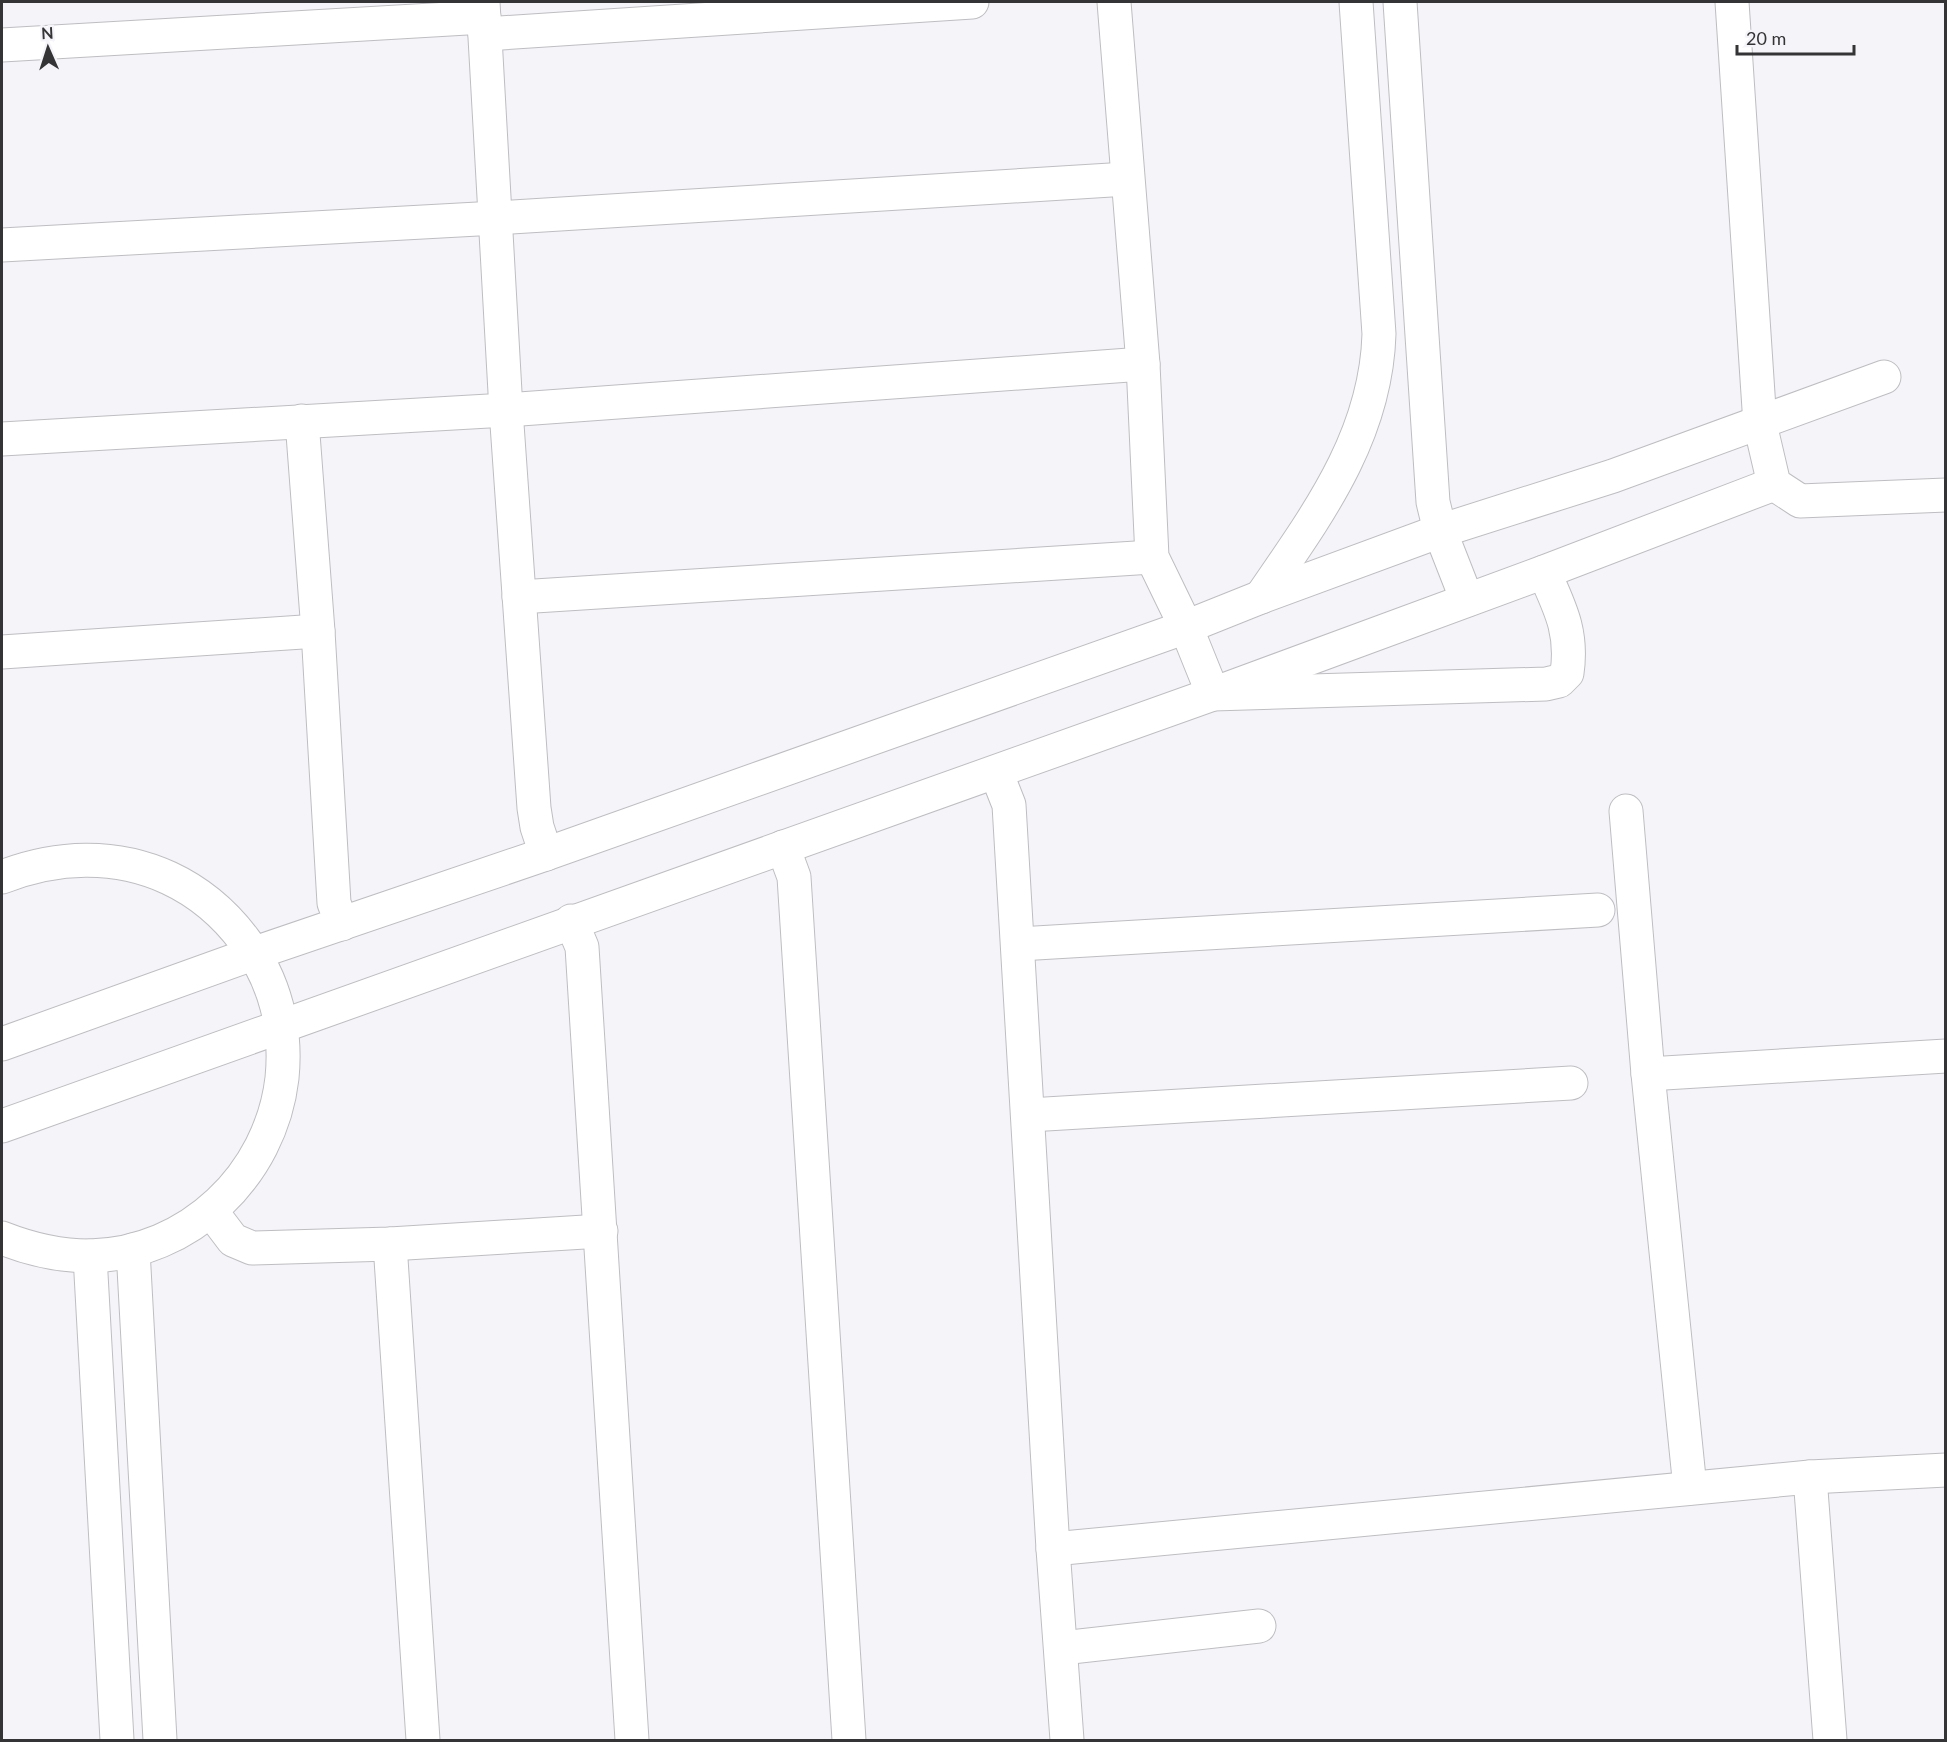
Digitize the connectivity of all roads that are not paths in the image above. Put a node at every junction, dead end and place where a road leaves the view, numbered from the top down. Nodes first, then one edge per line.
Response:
1 (972, 2) edge
2 (1114, 2) edge
3 (1356, 2) edge
4 (1400, 2) edge
5 (1732, 2) edge
6 (484, 17) edge
7 (2, 45) edge
8 (1411, 156) junction
9 (1366, 159) junction
10 (1127, 179) junction
11 (496, 218) junction
12 (2, 245) edge
13 (1143, 364) junction
14 (1884, 377) dead end
15 (1424, 385) junction
16 (1373, 387) junction
17 (506, 410) junction
18 (302, 421) junction
19 (1760, 424) junction
20 (2, 439) edge
21 (1774, 484) junction
22 (1946, 495) edge
23 (1440, 531) junction
24 (1152, 556) junction
25 (1544, 572) junction
26 (519, 597) junction
27 (1261, 597) junction
28 (1467, 600) junction
29 (1186, 627) junction
30 (318, 631) junction
31 (2, 652) edge
32 (1213, 694) junction
33 (996, 772) junction
34 (1626, 811) dead end
35 (783, 848) junction
36 (546, 854) junction
37 (2, 877) edge
38 (1598, 910) dead end
39 (571, 921) junction
40 (342, 924) junction
41 (1019, 944) junction
42 (255, 953) junction
43 (282, 1028) junction
44 (2, 1044) edge
45 (1946, 1056) edge
46 (1648, 1074) junction
47 (1571, 1083) dead end
48 (1029, 1115) junction
49 (2, 1126) edge
50 (211, 1211) junction
51 (601, 1231) junction
52 (2, 1238) edge
53 (390, 1244) junction
54 (133, 1250) junction
55 (90, 1256) junction
56 (1946, 1470) edge
57 (1810, 1477) junction
58 (1690, 1488) junction
59 (1053, 1549) junction
60 (1258, 1626) dead end
61 (1062, 1648) junction
62 (116, 1726) edge
63 (159, 1726) edge
64 (423, 1740) edge
65 (632, 1740) edge
66 (849, 1740) edge
67 (1067, 1740) edge
68 (1830, 1740) edge

1 - 6 street
2 - 10 street
3 - 9 street
4 - 8 street
5 - 19 street
6 - 7 street
6 - 11 street
8 - 9 street
8 - 15 street
9 - 16 street
10 - 11 street
10 - 13 street
11 - 12 street
11 - 17 street
13 - 17 street
13 - 24 street
14 - 19 street
15 - 16 street
15 - 23 street
16 - 27 street
17 - 18 street
17 - 26 street
18 - 20 street
18 - 30 street
19 - 21 street
19 - 23 street
21 - 22 street
21 - 25 street
23 - 27 street
23 - 28 street
24 - 26 street
24 - 29 street
25 - 28 street
25 - 32 street
26 - 36 street
27 - 29 street
28 - 32 street
29 - 32 street
29 - 36 street
30 - 31 street
30 - 40 street
32 - 33 street
33 - 35 street
33 - 41 street
34 - 46 street
35 - 39 street
35 - 66 street
36 - 40 street
37 - 42 street
38 - 41 street
39 - 43 street
39 - 51 street
40 - 42 street
41 - 48 street
42 - 43 street
42 - 44 street
43 - 49 street
43 - 50 street
45 - 46 street
46 - 58 street
47 - 48 street
48 - 59 street
50 - 53 street
50 - 54 street
51 - 53 street
51 - 65 street
52 - 55 street
53 - 64 street
54 - 55 street
54 - 63 street
55 - 62 street
56 - 57 street
57 - 58 street
57 - 68 street
58 - 59 street
59 - 61 street
60 - 61 street
61 - 67 street
62 - 63 street

